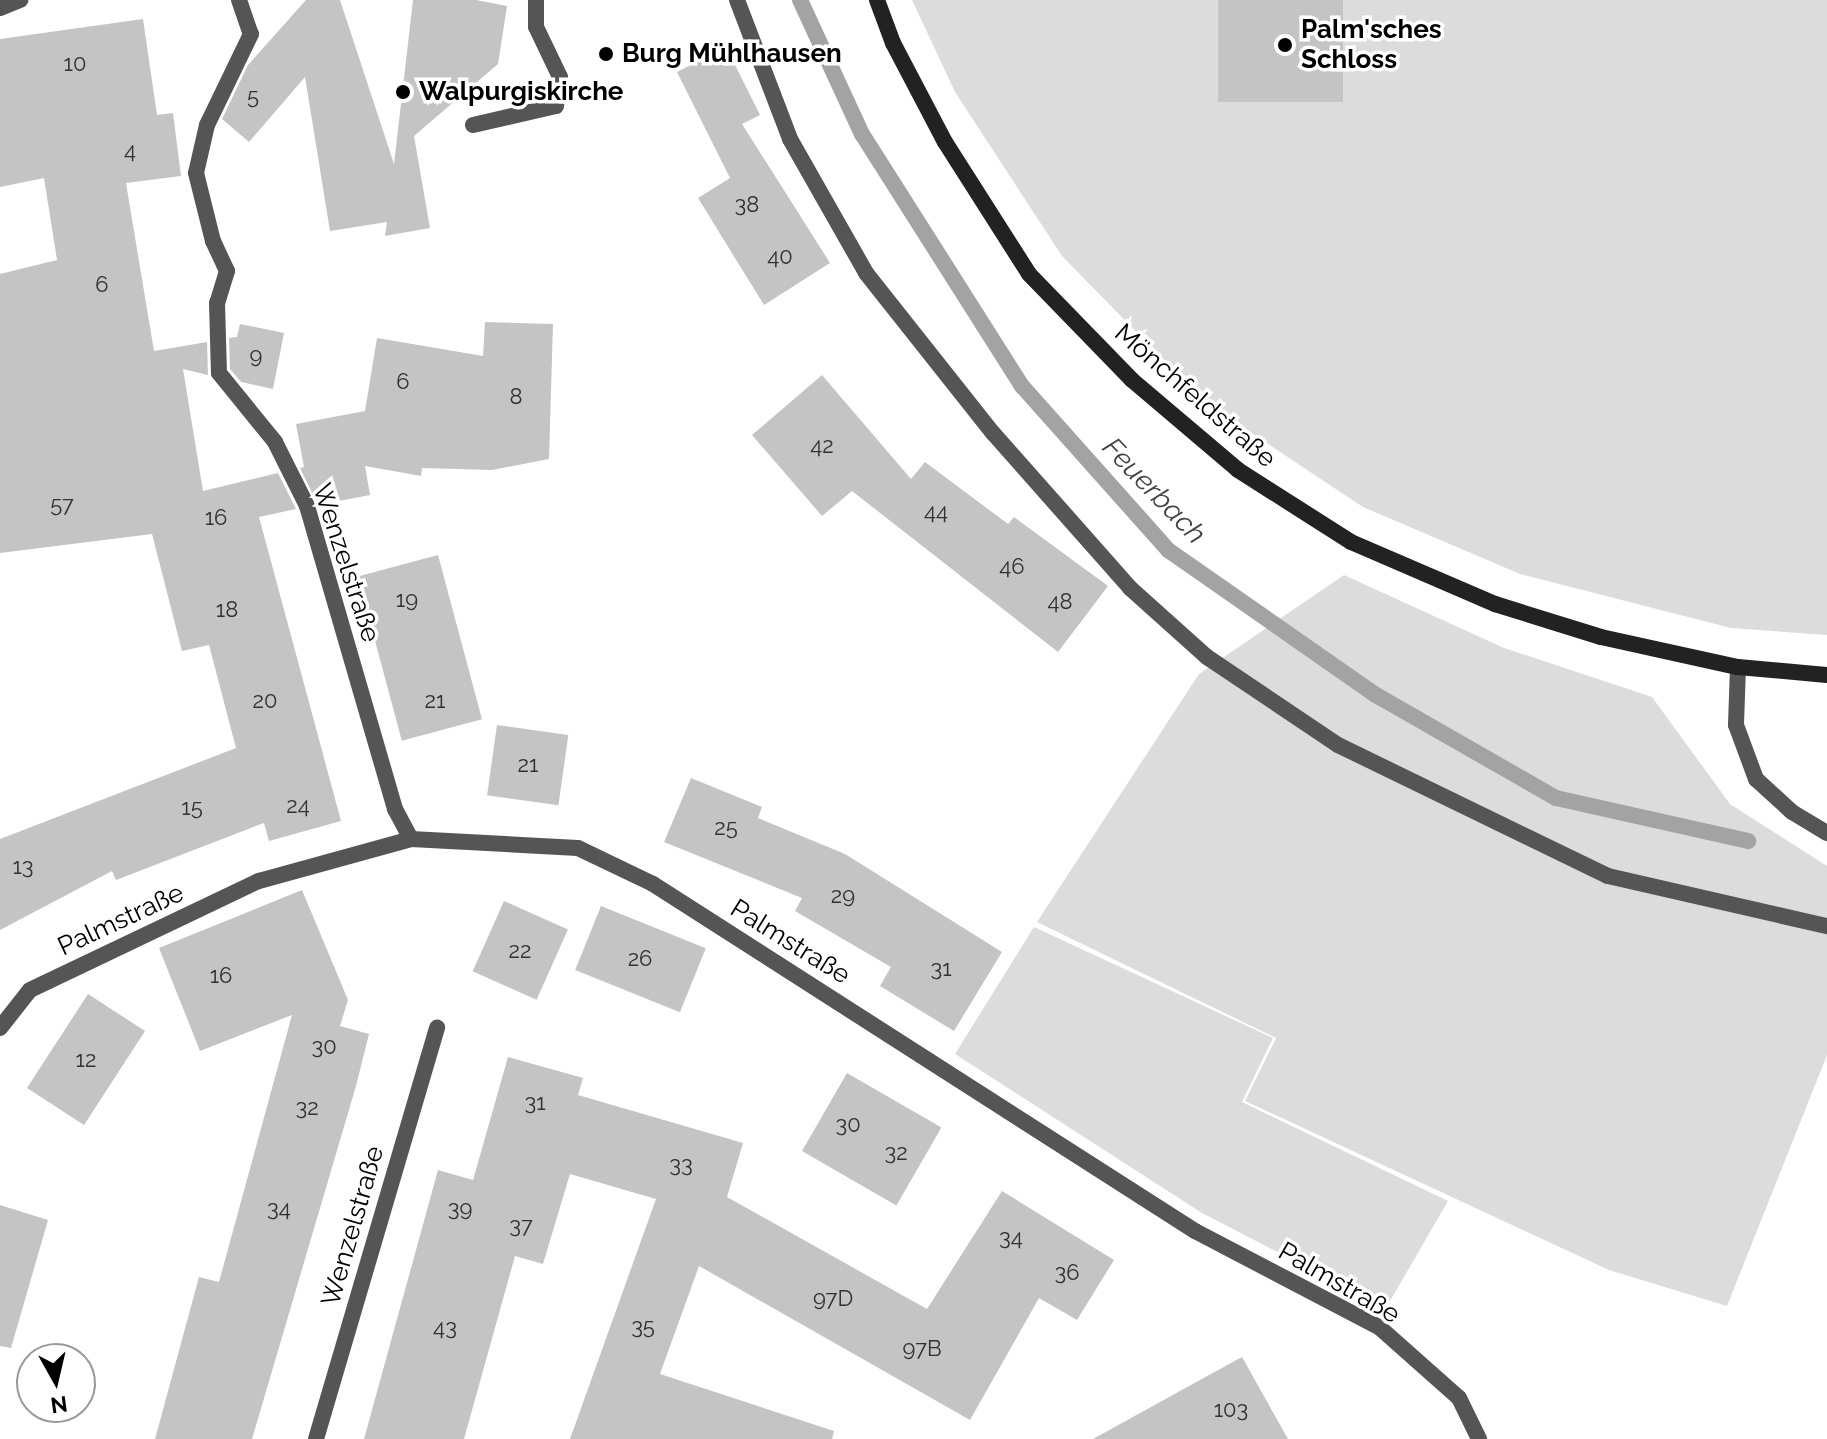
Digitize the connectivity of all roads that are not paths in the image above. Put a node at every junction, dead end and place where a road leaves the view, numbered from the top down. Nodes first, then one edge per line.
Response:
1 (20, 0) edge
2 (239, 0) edge
3 (536, 0) edge
4 (737, 0) edge
5 (877, 0) edge
6 (0, 8) edge
7 (473, 125) dead end
8 (1738, 667) junction
9 (1827, 675) edge
10 (1827, 833) edge
11 (411, 839) junction
12 (1827, 926) edge
13 (437, 1027) dead end
14 (0, 1028) edge
15 (316, 1439) edge
16 (1479, 1439) edge

1 - 6 street
2 - 11 street, Wenzelstraße
3 - 7 street
4 - 12 street
5 - 8 main road, Mönchfeldstraße
8 - 9 main road, Mönchfeldstraße
8 - 10 street
11 - 14 street, Palmstraße
11 - 16 street, Palmstraße
13 - 15 street, Wenzelstraße

